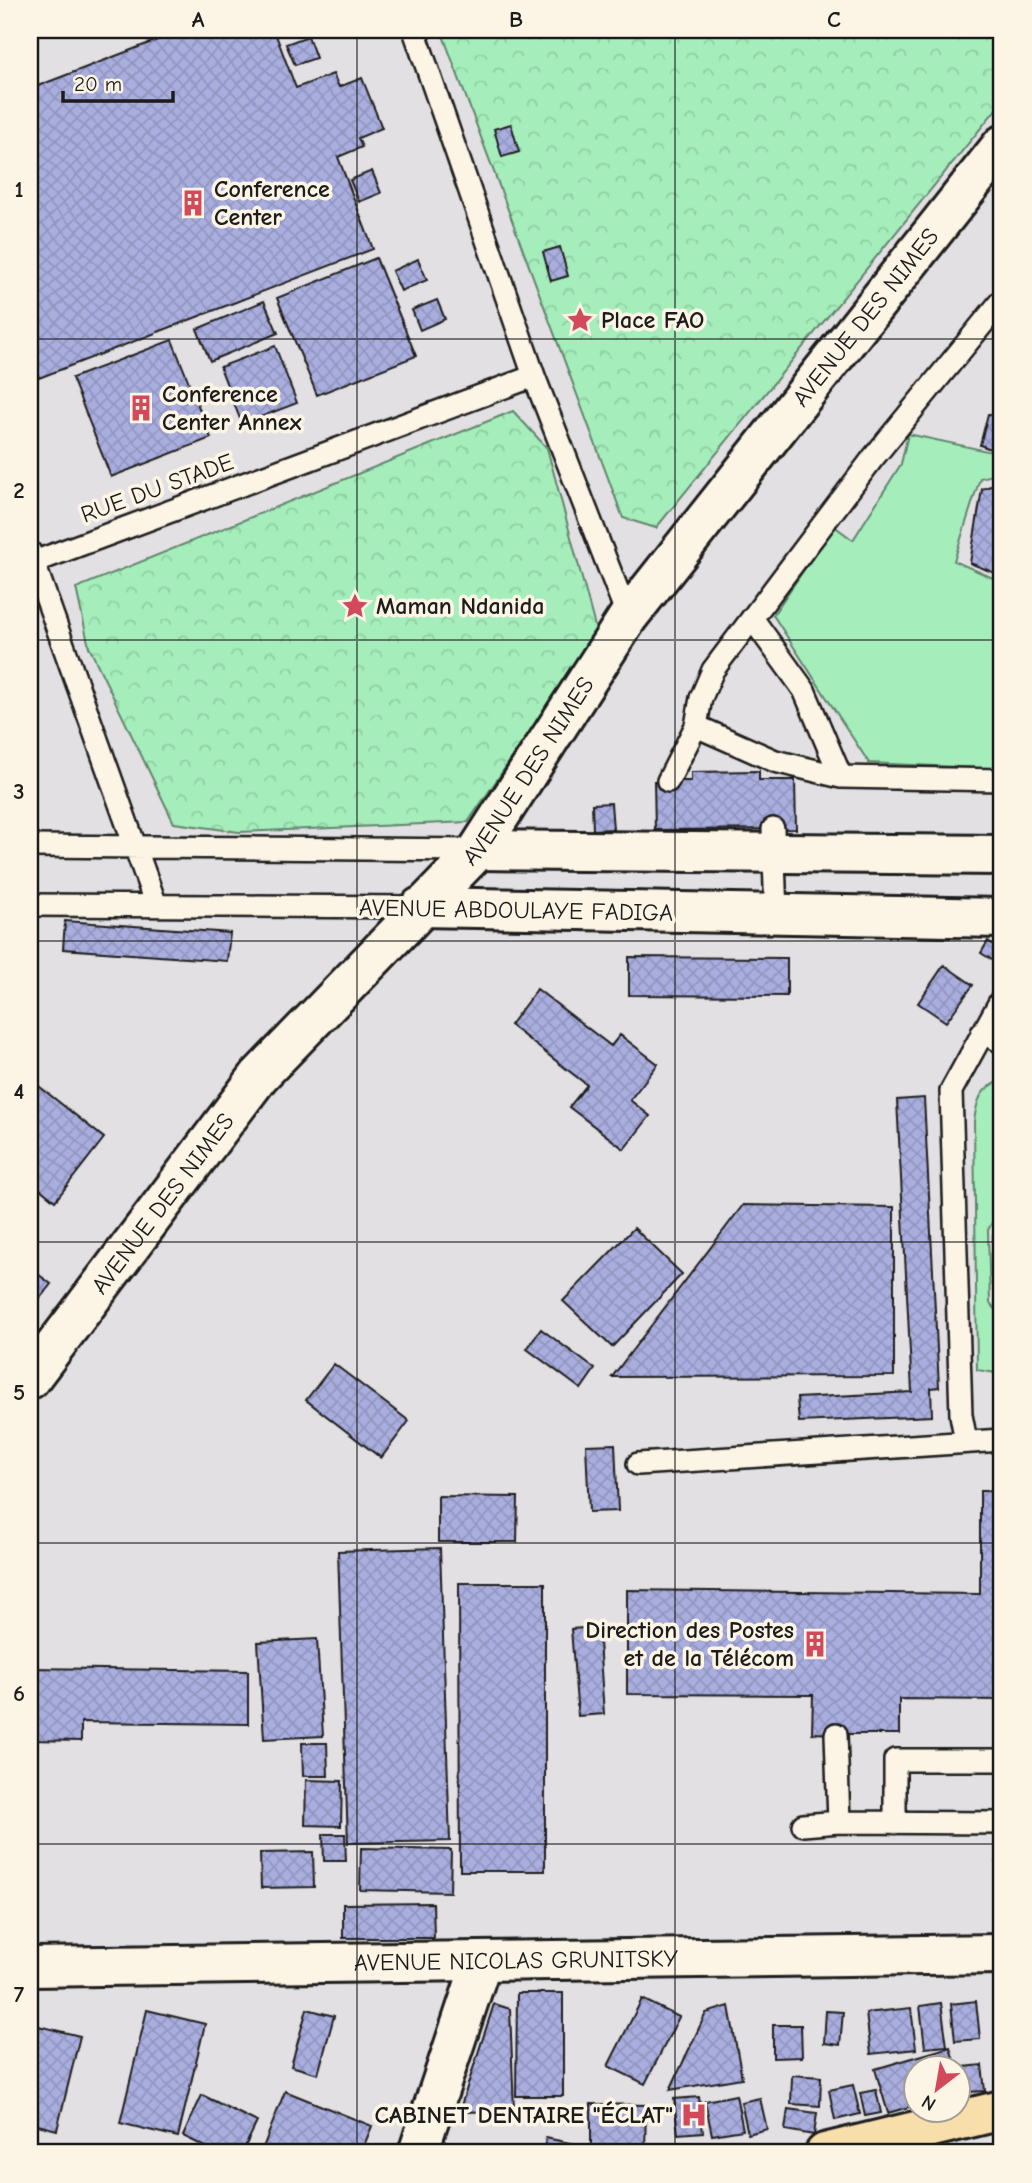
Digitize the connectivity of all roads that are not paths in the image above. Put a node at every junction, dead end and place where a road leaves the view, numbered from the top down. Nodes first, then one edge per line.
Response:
1 (414, 30) edge
2 (1002, 145) edge
3 (1002, 300) edge
4 (534, 376) junction
5 (32, 557) edge
6 (628, 617) junction
7 (752, 618) junction
8 (696, 726) junction
9 (841, 777) junction
10 (1002, 780) edge
11 (668, 781) dead end
12 (773, 841) junction
13 (30, 846) edge
14 (136, 847) junction
15 (478, 850) junction
16 (584, 851) junction
17 (1002, 855) edge
18 (30, 905) edge
19 (156, 905) junction
20 (420, 907) junction
21 (586, 909) junction
22 (776, 916) junction
23 (1002, 918) edge
24 (1002, 998) edge
25 (982, 1033) junction
26 (1002, 1042) edge
27 (30, 1379) edge
28 (1002, 1440) edge
29 (966, 1441) junction
30 (638, 1464) dead end
31 (836, 1734) dead end
32 (1002, 1760) edge
33 (839, 1822) junction
34 (895, 1822) junction
35 (1002, 1823) edge
36 (803, 1825) dead end
37 (1002, 1954) edge
38 (482, 1961) junction
39 (30, 1967) edge
40 (1002, 2110) edge
41 (418, 2153) edge
42 (825, 2153) edge

1 - 4 lane
2 - 6 street, AVENUE DES NIMES
3 - 7 lane
4 - 5 lane, RUE DU STADE
4 - 6 lane
5 - 14 lane, RUE DU STADE
6 - 15 street, AVENUE DES NIMES
7 - 8 lane
7 - 9 lane
8 - 9 lane
8 - 11 lane
9 - 10 lane
12 - 16 street
12 - 17 street
12 - 22 lane
13 - 14 lane
14 - 15 lane
14 - 19 lane, RUE DU STADE
15 - 16 street
15 - 20 street, AVENUE DES NIMES
16 - 21 street
18 - 19 lane, AVENUE ABDOULAYE FADIGA
19 - 20 lane, AVENUE ABDOULAYE FADIGA
20 - 21 street, AVENUE ABDOULAYE FADIGA
20 - 27 street, AVENUE DES NIMES
21 - 22 street, AVENUE ABDOULAYE FADIGA
22 - 23 street, AVENUE ABDOULAYE FADIGA
24 - 25 lane
25 - 26 lane
25 - 29 lane
28 - 29 lane
29 - 30 lane
31 - 33 lane
32 - 34 lane
33 - 34 lane
33 - 36 lane
34 - 35 lane
37 - 38 street, AVENUE NICOLAS GRUNITSKY
38 - 39 street, AVENUE NICOLAS GRUNITSKY
38 - 41 street
40 - 42 highway

